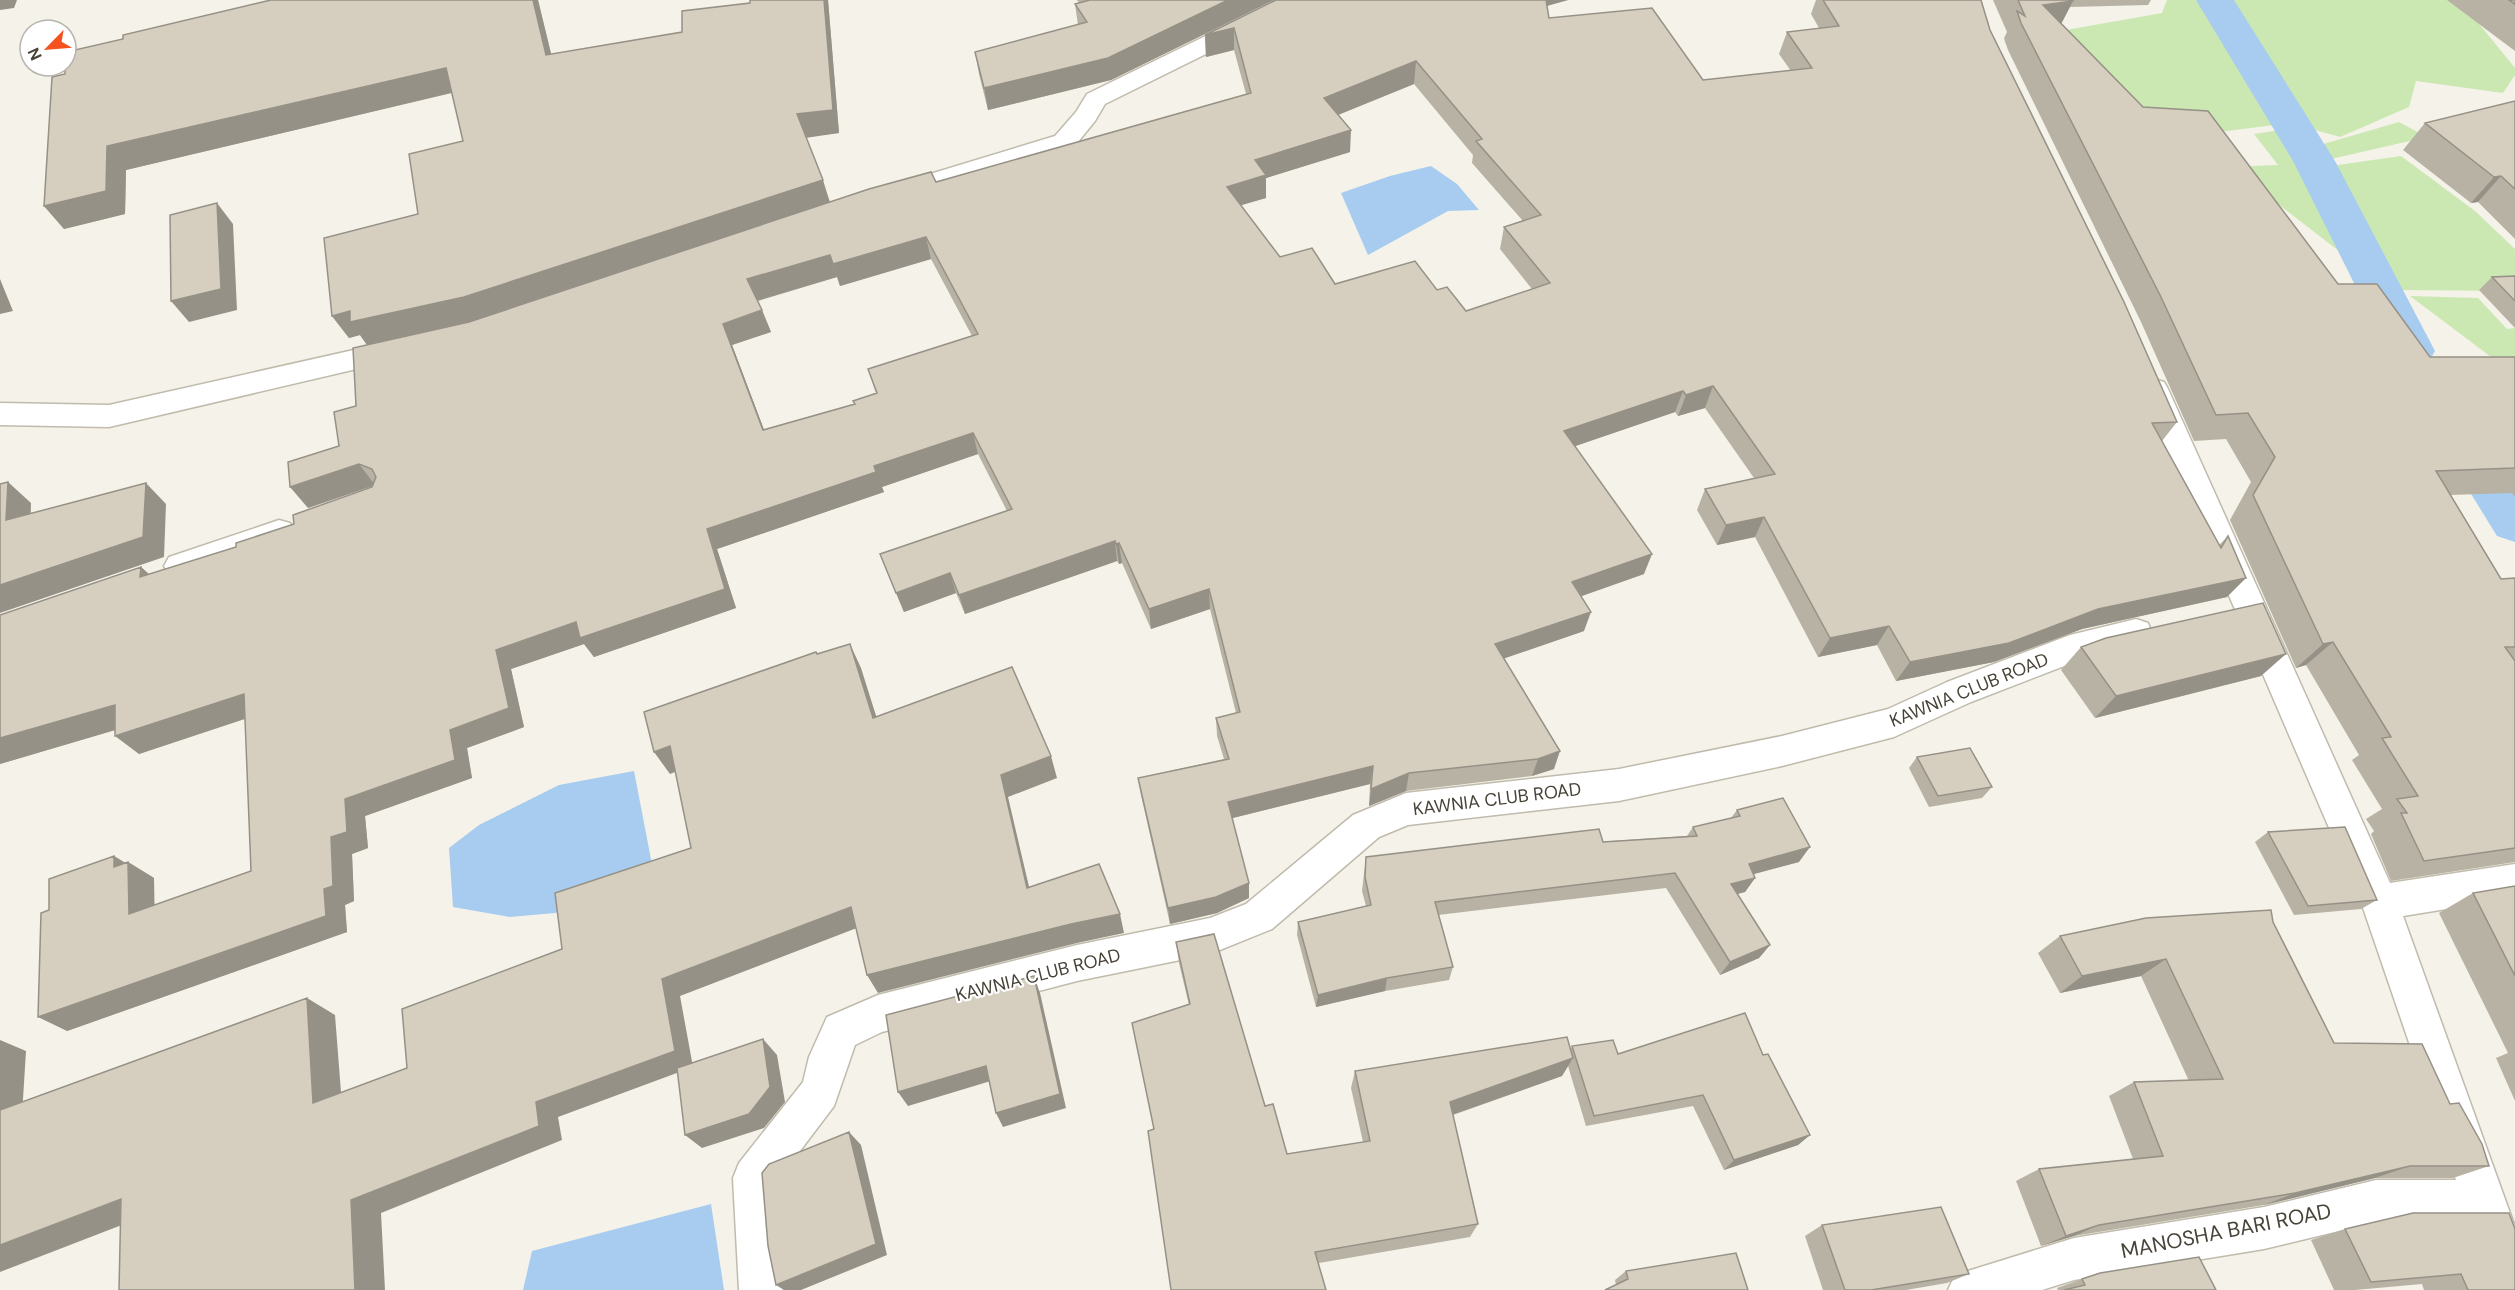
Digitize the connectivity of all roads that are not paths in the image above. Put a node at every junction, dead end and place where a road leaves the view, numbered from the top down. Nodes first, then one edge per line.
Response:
1 (1297, 0) edge
2 (871, 202) edge
3 (424, 344) edge
4 (2144, 367) edge
5 (0, 414) edge
6 (308, 522) edge
7 (150, 577) edge
8 (2171, 626) edge
9 (2515, 881) edge
10 (2380, 902) junction
11 (2485, 1201) junction
12 (2515, 1288) edge
13 (761, 1290) edge
14 (1970, 1290) edge

1 - 2 street
3 - 5 street
4 - 10 street
6 - 7 street
8 - 13 street, KAWNIA CLUB ROAD
9 - 10 street
10 - 11 street
11 - 12 street
11 - 14 street, MANOSHA BARI ROAD

